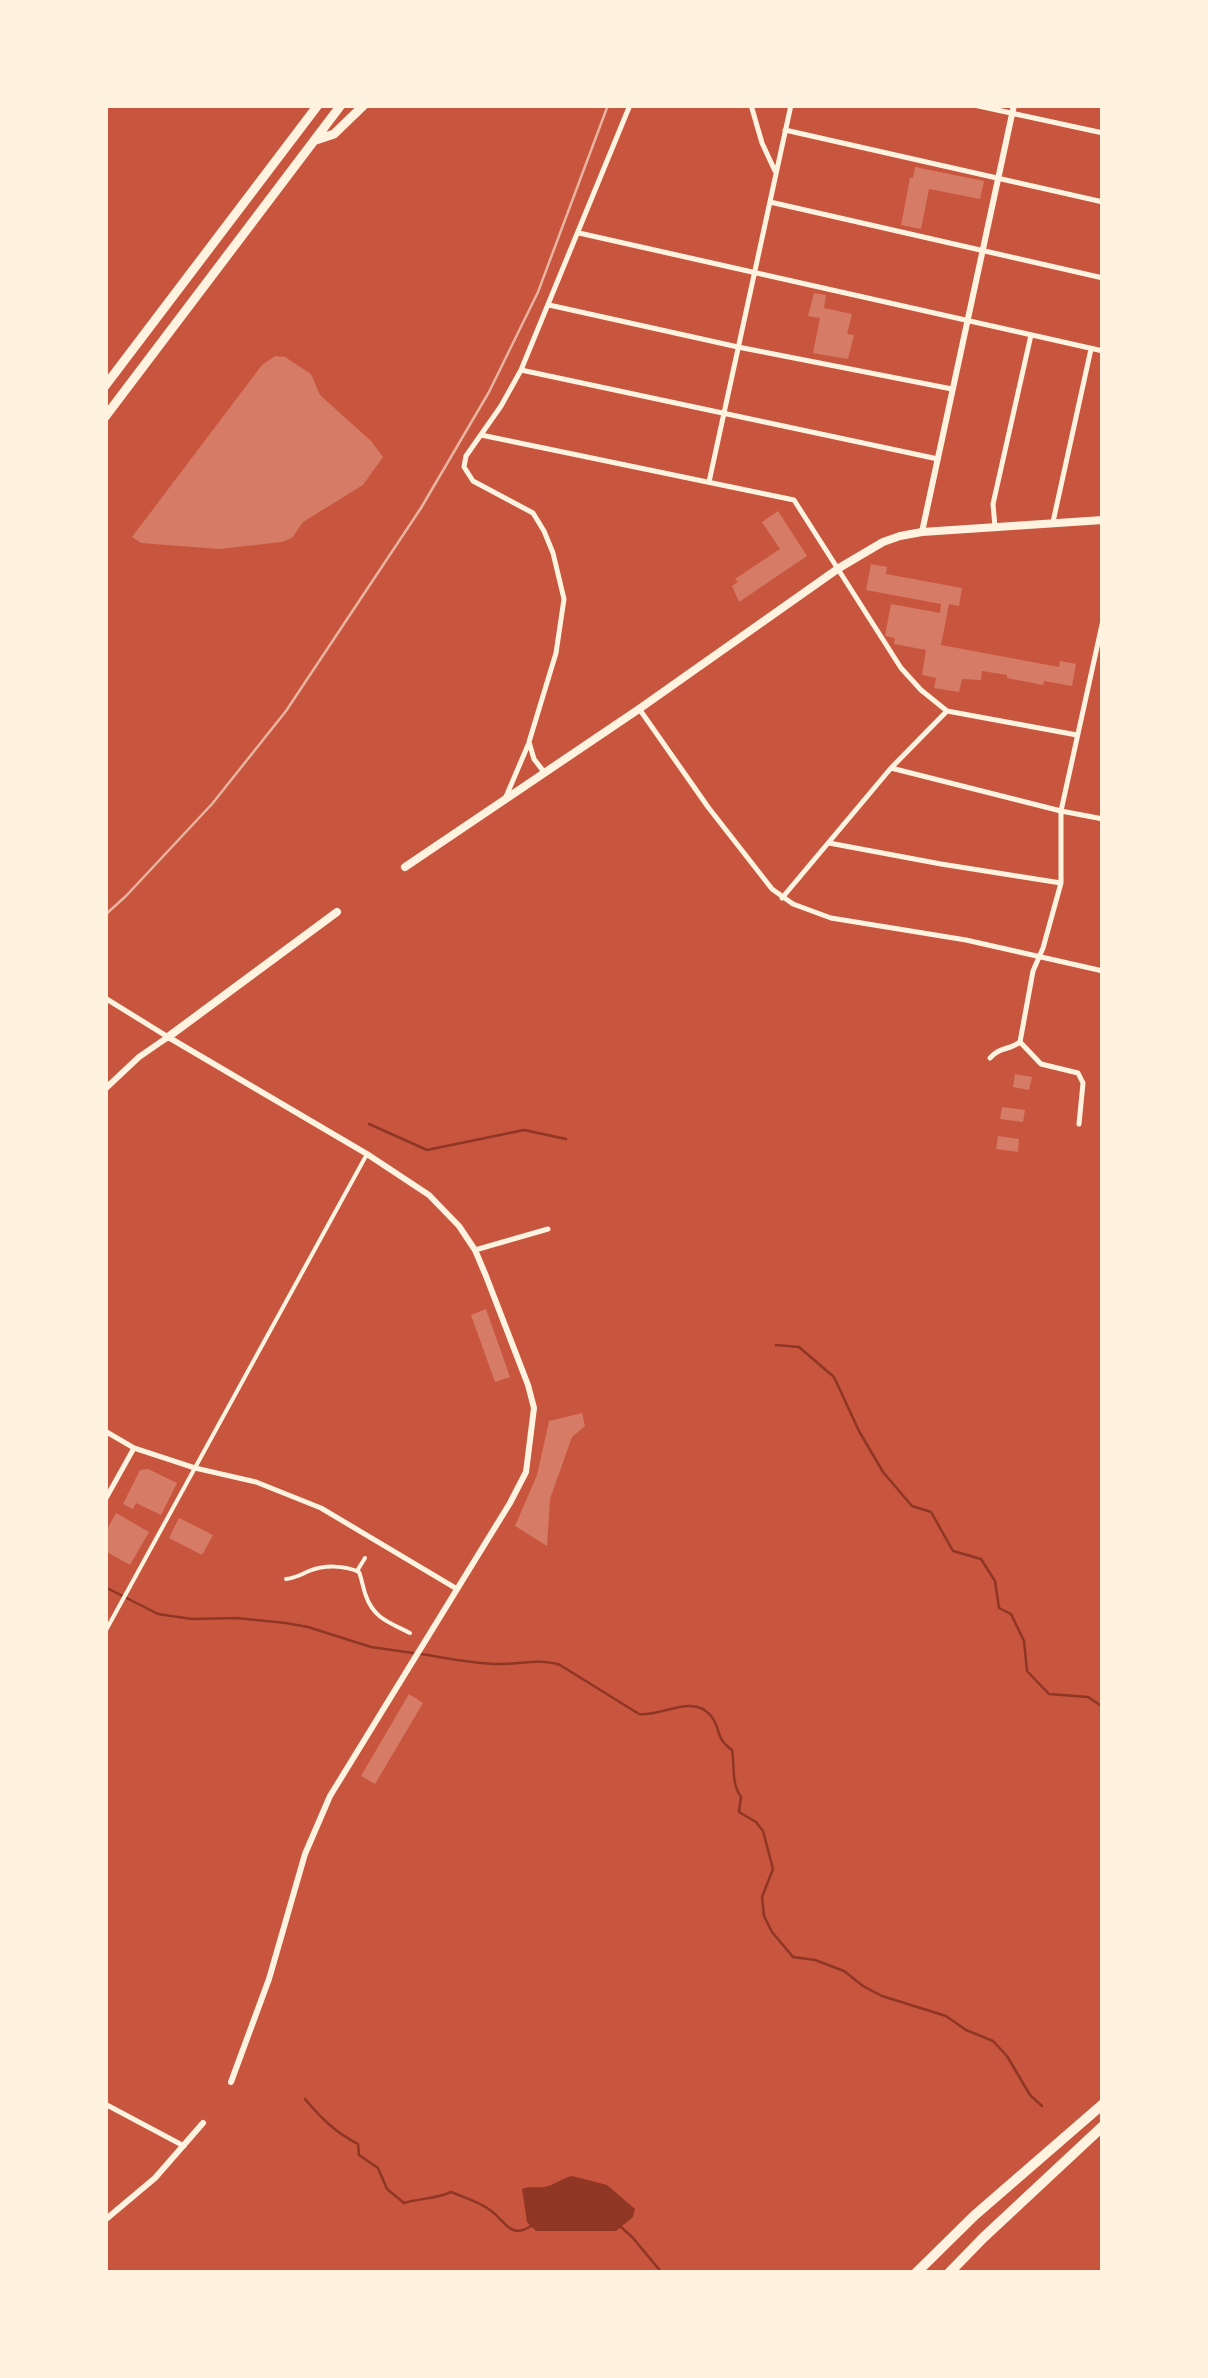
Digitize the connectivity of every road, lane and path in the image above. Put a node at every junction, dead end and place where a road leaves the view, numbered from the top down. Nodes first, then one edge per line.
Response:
1 (318, 105) edge
2 (341, 105) edge
3 (364, 105) edge
4 (630, 105) edge
5 (751, 105) edge
6 (791, 105) edge
7 (974, 105) edge
8 (1013, 109) edge
9 (786, 130) junction
10 (1103, 133) edge
11 (314, 141) junction
12 (776, 174) junction
13 (998, 177) junction
14 (770, 202) junction
15 (1103, 202) edge
16 (578, 233) junction
17 (982, 251) junction
18 (754, 272) junction
19 (1103, 278) edge
20 (548, 305) junction
21 (967, 320) junction
22 (1031, 335) junction
23 (738, 346) junction
24 (1091, 349) junction
25 (1103, 351) edge
26 (520, 370) junction
27 (105, 386) edge
28 (952, 388) junction
29 (723, 415) junction
30 (105, 418) edge
31 (481, 435) junction
32 (938, 459) junction
33 (709, 482) junction
34 (1103, 520) edge
35 (1053, 524) junction
36 (994, 528) junction
37 (922, 532) junction
38 (839, 568) junction
39 (1103, 620) edge
40 (640, 709) junction
41 (947, 711) junction
42 (1076, 735) junction
43 (529, 742) junction
44 (890, 768) junction
45 (544, 772) junction
46 (503, 802) junction
47 (1061, 811) junction
48 (1103, 819) edge
49 (828, 843) junction
50 (405, 867) dead end
51 (1061, 883) junction
52 (782, 898) junction
53 (337, 912) dead end
54 (1039, 958) junction
55 (1103, 971) edge
56 (105, 998) edge
57 (168, 1037) junction
58 (1020, 1042) junction
59 (990, 1058) dead end
60 (105, 1089) edge
61 (1079, 1124) dead end
62 (367, 1154) junction
63 (548, 1229) dead end
64 (475, 1250) junction
65 (105, 1431) edge
66 (134, 1448) junction
67 (195, 1468) junction
68 (105, 1500) edge
69 (365, 1558) dead end
70 (357, 1571) junction
71 (286, 1579) dead end
72 (457, 1589) junction
73 (105, 1632) edge
74 (410, 1634) dead end
75 (231, 2082) dead end
76 (105, 2104) edge
77 (1103, 2104) edge
78 (203, 2123) dead end
79 (1103, 2126) edge
80 (184, 2146) junction
81 (105, 2220) edge
82 (916, 2273) edge
83 (949, 2273) edge

1 - 27 main road
2 - 11 main road
3 - 11 main road
4 - 16 street
5 - 12 street
6 - 9 street
7 - 8 street
8 - 10 street
8 - 13 street
9 - 12 street
9 - 13 street
11 - 30 main road
12 - 14 street
13 - 15 street
13 - 17 street
14 - 17 street
14 - 18 street
16 - 18 street
16 - 20 street
17 - 19 street
17 - 21 street
18 - 21 street
18 - 23 street
20 - 23 street
20 - 26 street
21 - 22 street
21 - 28 street
22 - 24 street
22 - 36 street
23 - 28 street
23 - 29 street
24 - 25 street
24 - 35 street
26 - 29 street
26 - 31 street
28 - 32 street
29 - 32 street
29 - 33 street
31 - 33 street
31 - 43 street
32 - 37 street
33 - 38 street
34 - 35 main road
35 - 36 main road
36 - 37 main road
37 - 38 main road
38 - 40 main road
38 - 41 street
39 - 42 street
40 - 45 main road
40 - 52 street
41 - 42 street
41 - 44 street
42 - 47 street
43 - 45 street
43 - 46 street
44 - 47 street
44 - 49 street
45 - 46 main road
46 - 50 main road
47 - 48 street
47 - 51 street
49 - 51 street
49 - 52 street
51 - 54 street
52 - 54 street
53 - 57 main road
54 - 55 street
54 - 58 street
56 - 57 street
57 - 60 street
57 - 62 street
58 - 59 street
58 - 61 street
62 - 64 street
62 - 67 street
63 - 64 street
64 - 72 street
65 - 66 street
66 - 67 street
66 - 68 street
67 - 72 street
67 - 73 street
69 - 70 street
70 - 71 street
70 - 74 street
72 - 75 street
76 - 80 street
77 - 82 highway
78 - 80 street
79 - 83 highway
80 - 81 street

